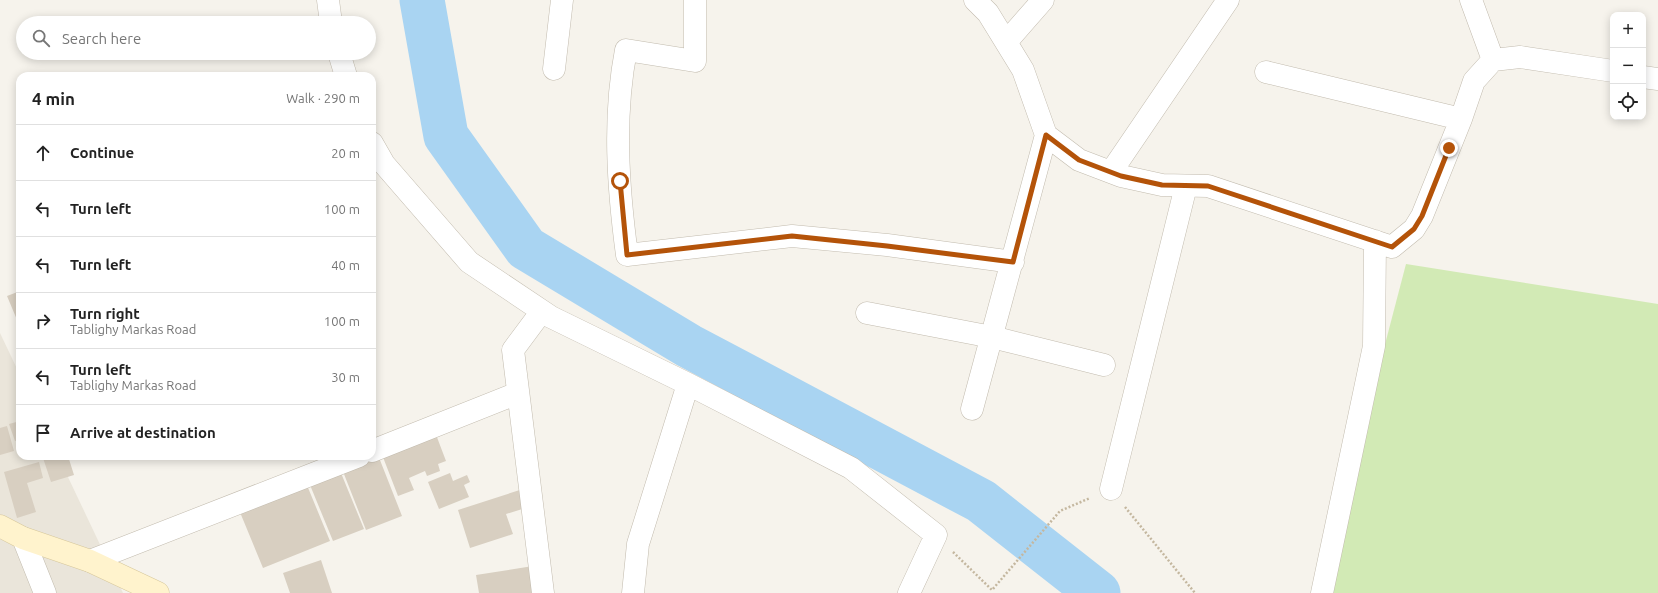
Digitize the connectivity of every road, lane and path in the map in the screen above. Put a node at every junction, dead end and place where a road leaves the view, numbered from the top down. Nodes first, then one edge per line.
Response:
1 (328, 0) edge
2 (562, 0) edge
3 (695, 0) edge
4 (975, 0) edge
5 (1043, 0) edge
6 (1228, 0) edge
7 (1471, 0) edge
8 (330, 16) edge
9 (1007, 41) junction
10 (341, 60) edge
11 (1493, 60) junction
12 (554, 70) dead end
13 (1610, 71) edge
14 (345, 72) edge
15 (1266, 72) dead end
16 (1646, 77) edge
17 (1658, 79) edge
18 (1461, 119) junction
19 (1046, 135) junction
20 (376, 150) edge
21 (1111, 172) junction
22 (1186, 186) junction
23 (1375, 240) junction
24 (1013, 262) junction
25 (542, 311) junction
26 (867, 313) dead end
27 (992, 337) junction
28 (1104, 366) dead end
29 (688, 384) junction
30 (518, 394) junction
31 (972, 409) dead end
32 (376, 449) edge
33 (349, 460) edge
34 (1111, 489) junction
35 (0, 526) edge
36 (936, 535) junction
37 (23, 538) junction
38 (90, 561) junction
39 (45, 593) edge
40 (158, 593) edge
41 (543, 593) edge
42 (634, 593) edge
43 (909, 593) edge
44 (1195, 593) edge
45 (1322, 593) edge

1 - 8 street
2 - 12 street
3 - 24 street
4 - 9 street
5 - 9 street
6 - 21 street
7 - 11 street
9 - 19 street
10 - 14 street
11 - 13 street
11 - 18 street
15 - 18 street
16 - 17 street
18 - 23 street
19 - 21 street
19 - 24 street
20 - 25 street
21 - 22 street
22 - 23 street
22 - 34 street
23 - 45 street
24 - 27 street
25 - 29 street
25 - 30 street
26 - 27 street
27 - 28 street
27 - 31 street
29 - 36 street
29 - 42 street
30 - 32 street
30 - 41 street
33 - 38 street
34 - 36 path
34 - 44 path
35 - 37 street
36 - 43 street
37 - 38 street
37 - 39 street
38 - 40 street

